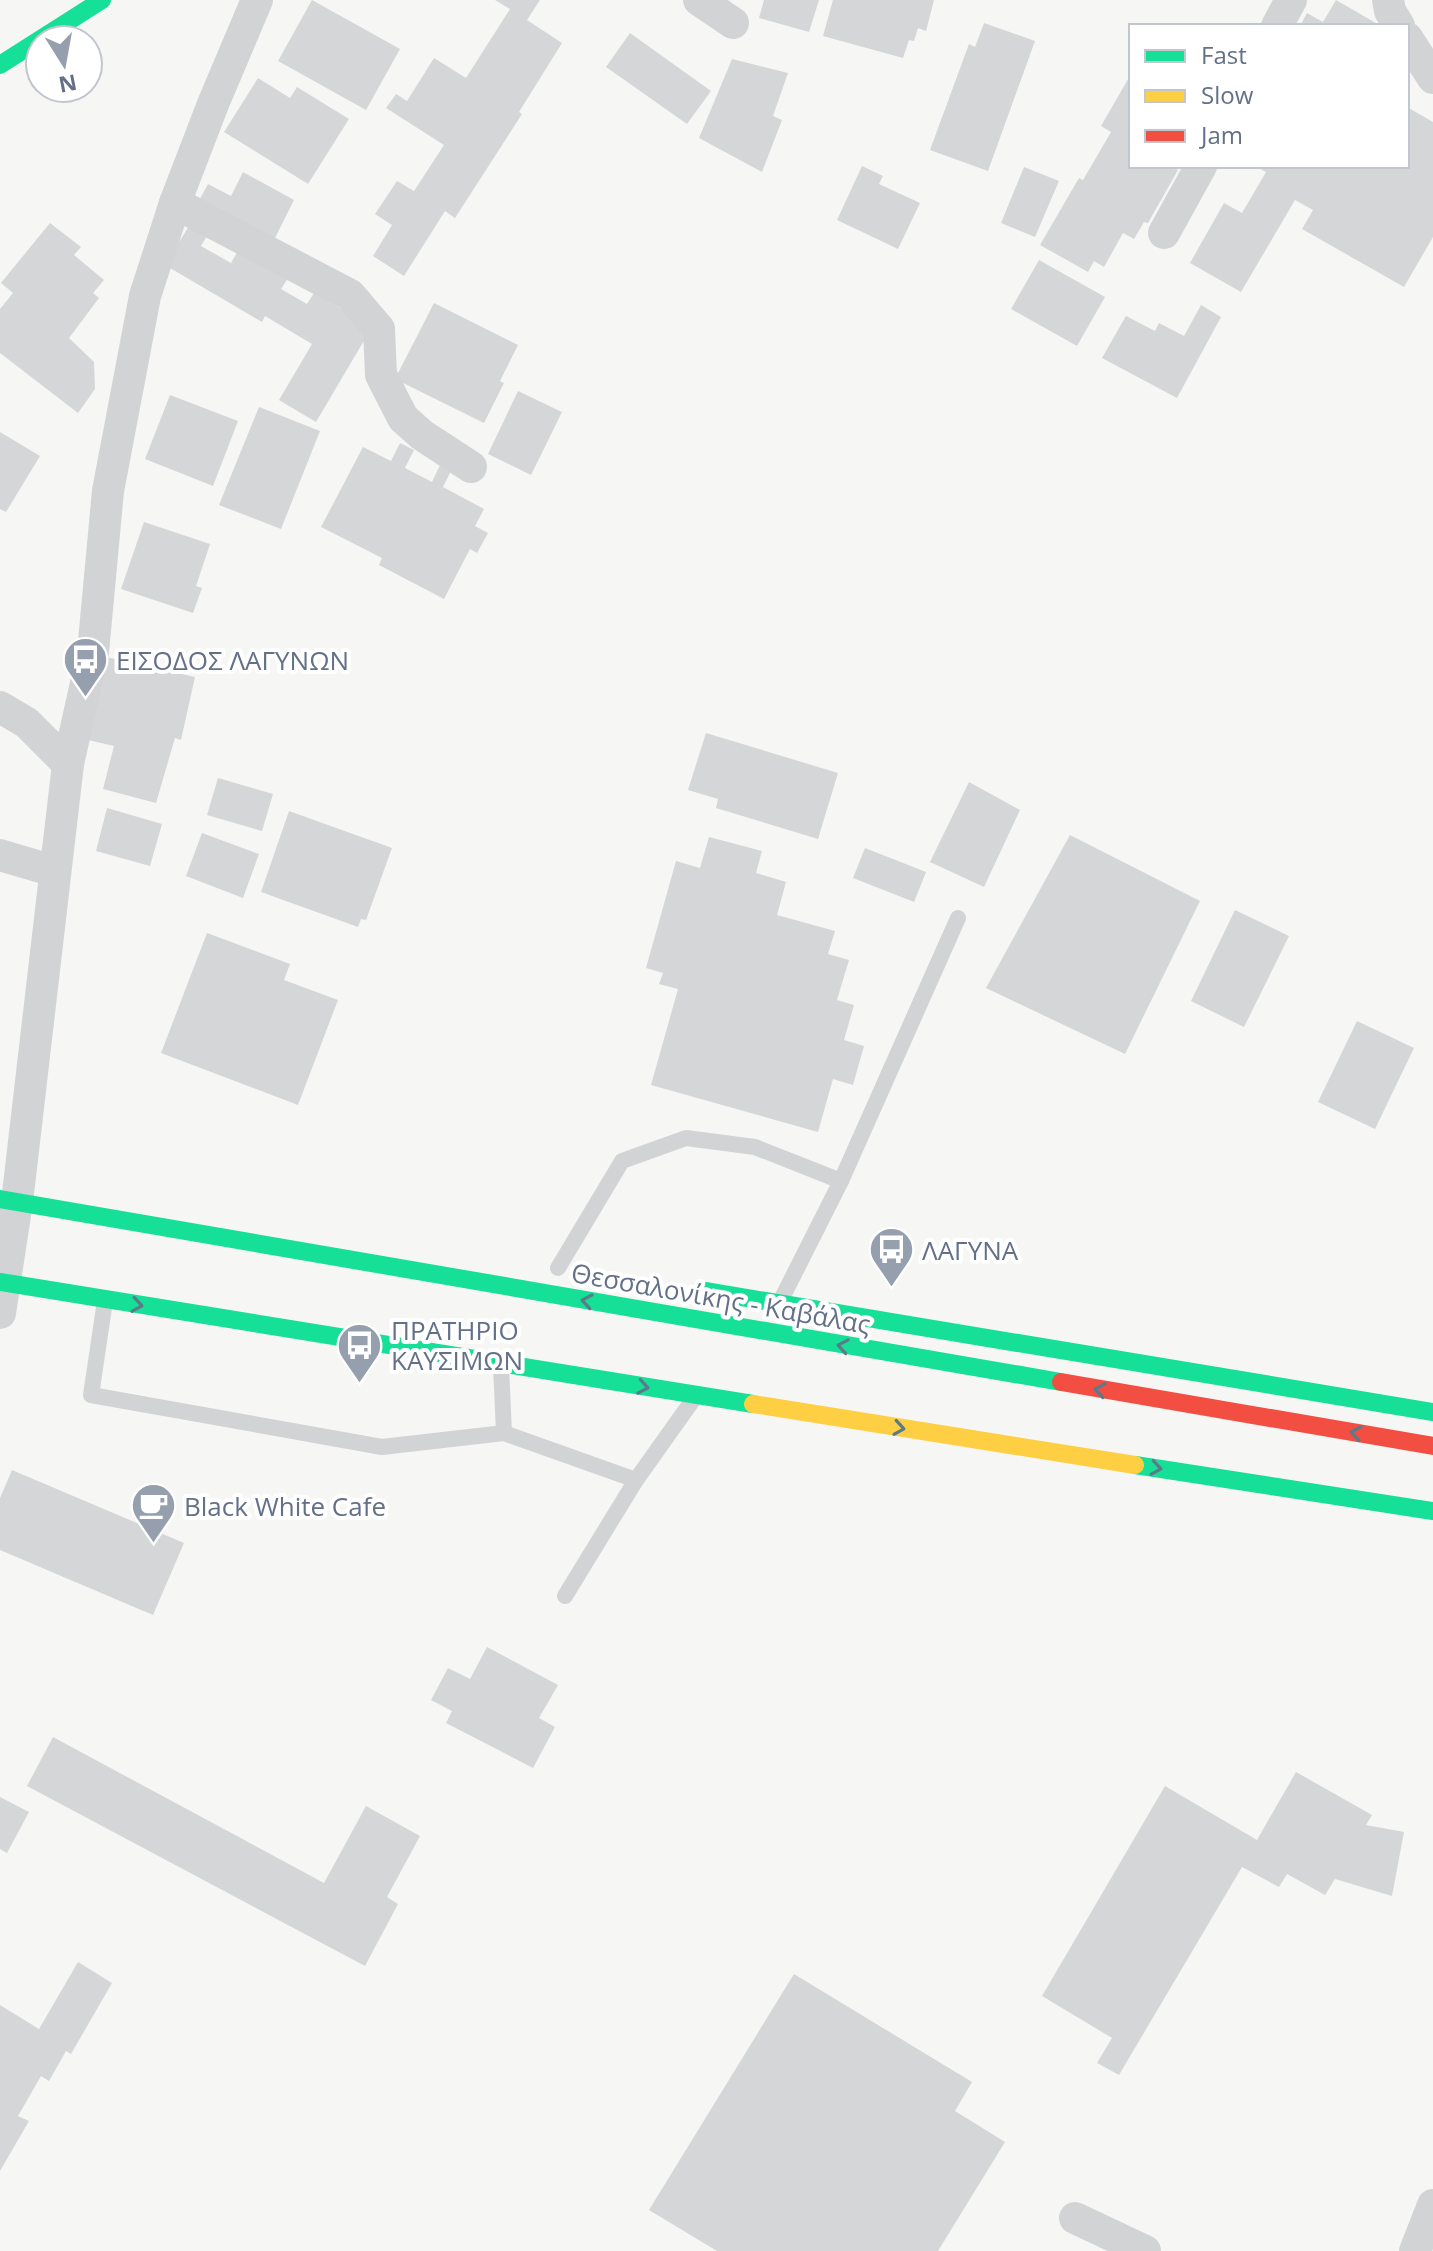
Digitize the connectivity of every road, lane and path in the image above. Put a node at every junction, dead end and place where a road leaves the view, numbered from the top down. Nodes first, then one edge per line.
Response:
1 (102, 0) edge
2 (257, 0) edge
3 (699, 0) edge
4 (1291, 0) edge
5 (1388, 0) edge
6 (733, 23) dead end
7 (1278, 24) edge
8 (1398, 24) edge
9 (1409, 41) edge
10 (0, 65) edge
11 (1433, 78) edge
12 (1200, 168) edge
13 (175, 203) junction
14 (1164, 233) dead end
15 (471, 467) dead end
16 (0, 707) edge
17 (68, 764) junction
18 (0, 855) edge
19 (54, 871) junction
20 (958, 918) dead end
21 (841, 1181) junction
22 (18, 1191) edge
23 (558, 1268) dead end
24 (685, 1288) dead end
25 (2, 1293) edge
26 (105, 1300) junction
27 (779, 1303) junction
28 (501, 1362) junction
29 (695, 1396) junction
30 (1433, 1412) edge
31 (504, 1433) junction
32 (1433, 1446) edge
33 (636, 1480) junction
34 (1433, 1511) edge
35 (565, 1596) dead end
36 (1433, 2205) edge
37 (1075, 2218) dead end
38 (1145, 2251) edge
39 (1415, 2251) edge

1 - 10 main road
2 - 13 street
3 - 6 street
4 - 7 street
5 - 8 street
9 - 11 street
12 - 14 street
13 - 15 street
13 - 17 street
16 - 17 street
17 - 19 street
18 - 19 street
19 - 22 street
20 - 21 lane
21 - 23 lane
21 - 27 lane
22 - 25 street
32 -> 22 main road, Θεσσαλονίκης - Καβάλας
24 - 27 main road
25 - 26 main road
26 -> 28 main road
26 - 31 lane
27 - 30 main road
28 -> 29 main road
28 - 31 lane
29 - 33 lane
29 -> 34 main road
31 - 33 lane
33 - 35 lane
36 - 39 street
37 - 38 street

